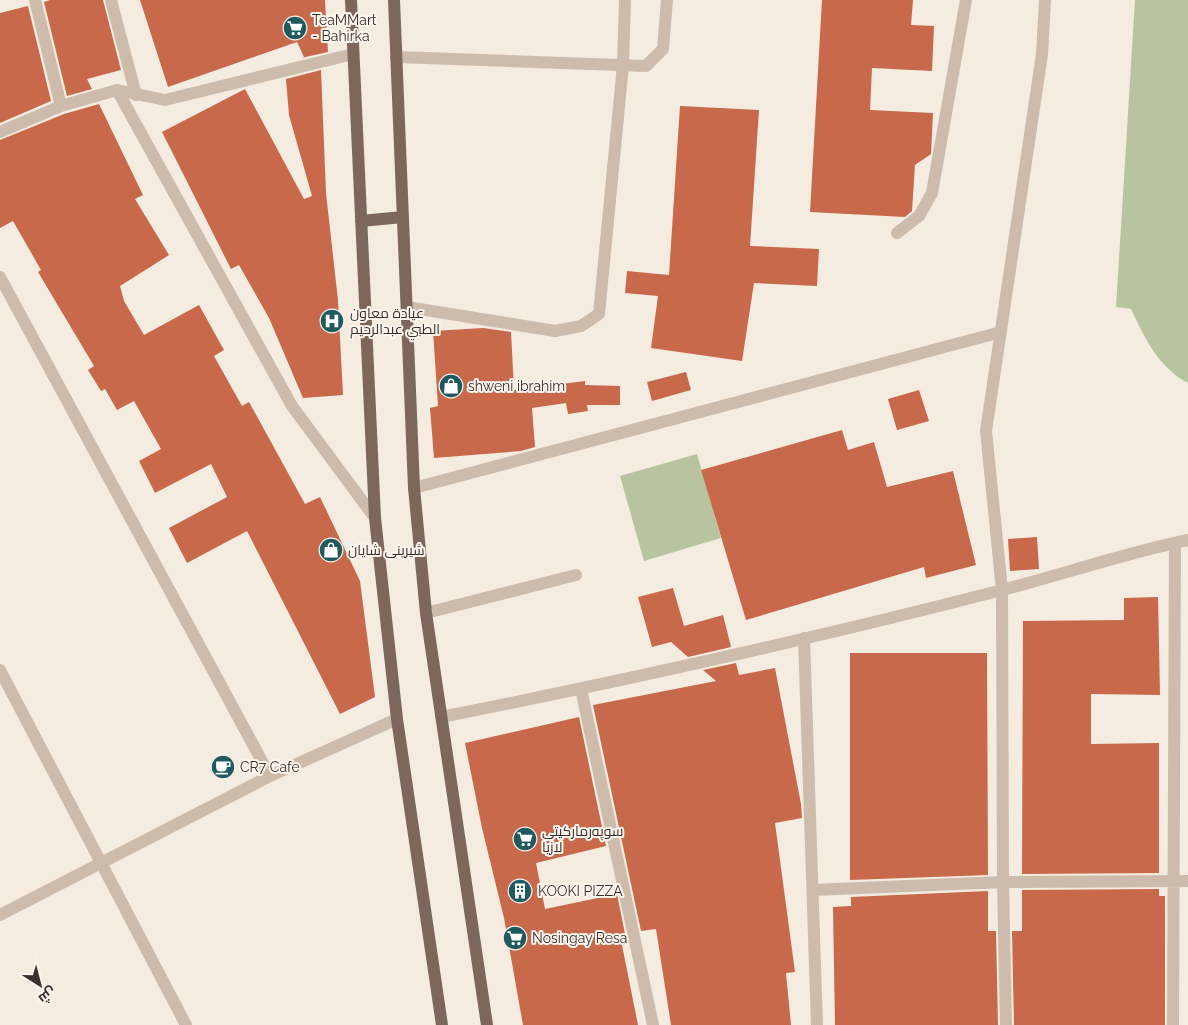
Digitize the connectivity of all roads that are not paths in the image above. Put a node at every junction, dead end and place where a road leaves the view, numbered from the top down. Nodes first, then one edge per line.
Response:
1 (35, 0) edge
2 (111, 0) edge
3 (351, 0) edge
4 (394, 0) edge
5 (625, 0) edge
6 (667, 0) edge
7 (966, 0) edge
8 (1045, 0) edge
9 (352, 54) junction
10 (396, 57) junction
11 (623, 65) junction
12 (117, 90) junction
13 (136, 95) junction
14 (60, 106) junction
15 (0, 132) edge
16 (403, 217) junction
17 (360, 221) junction
18 (897, 234) dead end
19 (0, 277) edge
20 (406, 307) junction
21 (1001, 332) junction
22 (414, 488) junction
23 (375, 518) junction
24 (1182, 542) edge
25 (576, 575) dead end
26 (1002, 590) junction
27 (426, 613) junction
28 (804, 638) junction
29 (0, 670) edge
30 (581, 689) junction
31 (440, 717) junction
32 (397, 719) junction
33 (270, 776) junction
34 (103, 862) junction
35 (1188, 881) edge
36 (1003, 882) junction
37 (1174, 882) junction
38 (813, 890) junction
39 (0, 915) edge
40 (186, 1025) edge
41 (442, 1025) edge
42 (487, 1025) edge
43 (652, 1025) edge
44 (817, 1025) edge
45 (1006, 1025) edge
46 (1173, 1025) edge

1 - 14 street
2 - 13 street
3 - 9 main road
4 - 10 main road
5 - 11 street
6 - 11 street
7 - 18 street
8 - 21 street
9 - 13 street
9 - 17 main road
10 - 11 street
10 - 16 main road
11 - 20 street
12 - 13 street
12 - 14 street
12 - 23 street
14 - 15 street
16 - 17 main road
16 - 20 main road
17 - 23 main road
19 - 33 street
20 - 22 main road
21 - 22 street
21 - 26 street
22 - 27 main road
23 - 32 main road
24 - 26 street
24 - 37 street
25 - 27 street
26 - 28 street
26 - 36 street
27 - 31 main road
28 - 30 street
28 - 38 street
29 - 34 street
30 - 31 street
30 - 43 street
31 - 42 main road
32 - 33 street
32 - 41 main road
33 - 34 street
34 - 39 street
34 - 40 street
35 - 37 street
36 - 37 street
36 - 38 street
36 - 45 street
37 - 46 street
38 - 44 street

